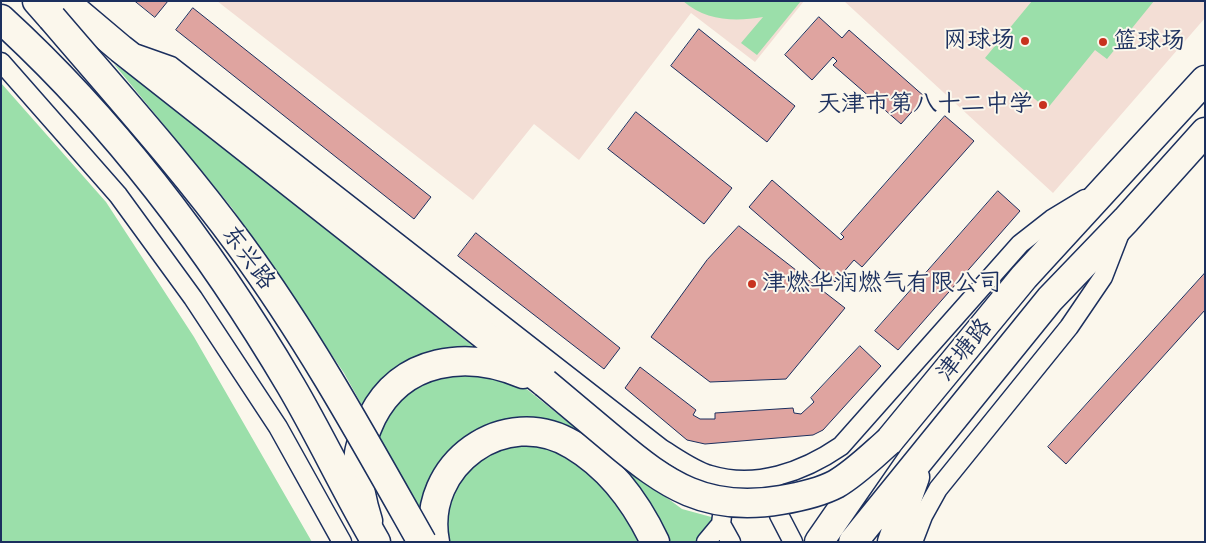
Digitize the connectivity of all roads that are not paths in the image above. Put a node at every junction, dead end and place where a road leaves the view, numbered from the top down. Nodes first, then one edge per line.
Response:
1 (51, 7) edge
2 (1, 19) edge
3 (121, 49) junction
4 (1, 62) edge
5 (1205, 80) edge
6 (1205, 132) edge
7 (1114, 182) junction
8 (1126, 220) junction
9 (545, 383) junction
10 (889, 441) junction
11 (927, 450) junction
12 (773, 477) junction
13 (726, 478) junction
14 (721, 524) junction
15 (374, 539) edge
16 (342, 542) edge
17 (422, 542) edge
18 (434, 542) edge
19 (656, 542) edge
20 (706, 542) edge
21 (731, 542) edge
22 (794, 542) edge
23 (819, 542) edge
24 (853, 542) edge
25 (892, 542) edge
26 (913, 542) edge

1 - 3 main road
1 - 17 main road, 东兴路, bridge
2 - 15 main road, 东兴路
3 - 9 main road
3 - 13 street
4 - 16 street
5 - 7 main road, 津塘路
6 - 8 main road, 津塘路
7 - 10 main road, 津塘路
7 - 12 street
8 - 11 main road, 津塘路
8 - 26 street
9 - 10 main road, bridge
9 - 15 main road
10 - 23 main road, 津塘路, bridge
11 - 24 main road, 津塘路
11 - 25 main road
12 - 13 street
12 - 22 street
13 - 14 street
14 - 20 street
14 - 21 street
18 - 19 main road

